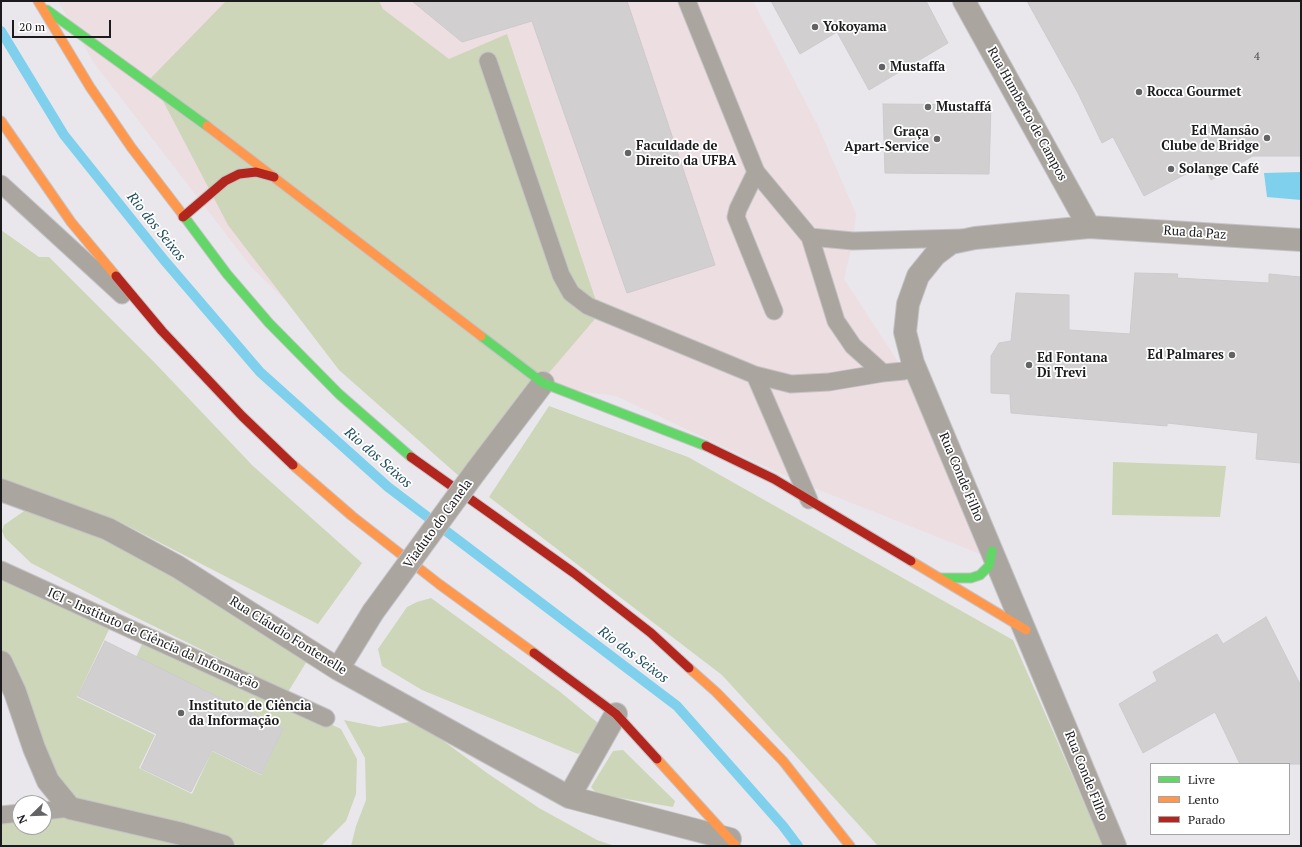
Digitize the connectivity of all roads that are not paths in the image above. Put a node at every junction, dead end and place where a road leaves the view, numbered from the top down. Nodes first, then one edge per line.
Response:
1 (686, 1) edge
2 (964, 1) edge
3 (39, 3) edge
4 (488, 61) dead end
5 (1, 121) edge
6 (756, 172) junction
7 (275, 178) junction
8 (1, 184) edge
9 (183, 217) junction
10 (1089, 227) junction
11 (810, 237) junction
12 (975, 238) junction
13 (1301, 240) edge
14 (774, 311) dead end
15 (162, 331) junction
16 (913, 363) junction
17 (883, 373) junction
18 (755, 375) junction
19 (543, 383) junction
20 (1, 490) edge
21 (809, 500) junction
22 (992, 551) junction
23 (1, 570) edge
24 (940, 578) junction
25 (1026, 630) junction
26 (1, 662) edge
27 (338, 669) junction
28 (616, 714) junction
29 (326, 718) dead end
30 (569, 797) junction
31 (70, 808) junction
32 (52, 810) edge
33 (12, 814) edge
34 (1, 815) edge
35 (733, 842) edge
36 (223, 846) edge
37 (850, 846) edge
38 (1115, 846) edge

1 - 6 lane
2 - 10 street, Rua Humberto de Campos
3 - 7 main road
3 - 9 main road
4 - 18 lane
5 - 15 main road
6 - 11 lane
6 - 14 lane
7 - 9 main road
7 - 19 main road
8 - 15 lane
9 - 37 main road
10 - 12 street, Rua Conde Filho
10 - 13 street, Rua da Paz
11 - 12 lane
11 - 17 lane
12 - 16 street, Rua Conde Filho
15 - 28 main road
16 - 17 lane
16 - 22 street, Rua Conde Filho
17 - 18 lane
18 - 21 lane
19 - 21 main road
19 - 27 street, Viaduto do Canela, bridge
20 - 27 street, Rua Cláudio Fontenelle
21 - 24 main road
22 - 24 main road
22 - 25 street, Rua Conde Filho
23 - 29 lane, ICI - Instituto de Ciência da Informação
24 - 25 main road
25 - 38 street, Rua Conde Filho
26 - 31 street
27 - 30 street, Rua Cláudio Fontenelle
28 - 30 street
28 - 35 main road
30 - 35 street, Rua Cláudio Fontenelle
31 - 32 lane
31 - 36 street
33 - 34 lane

